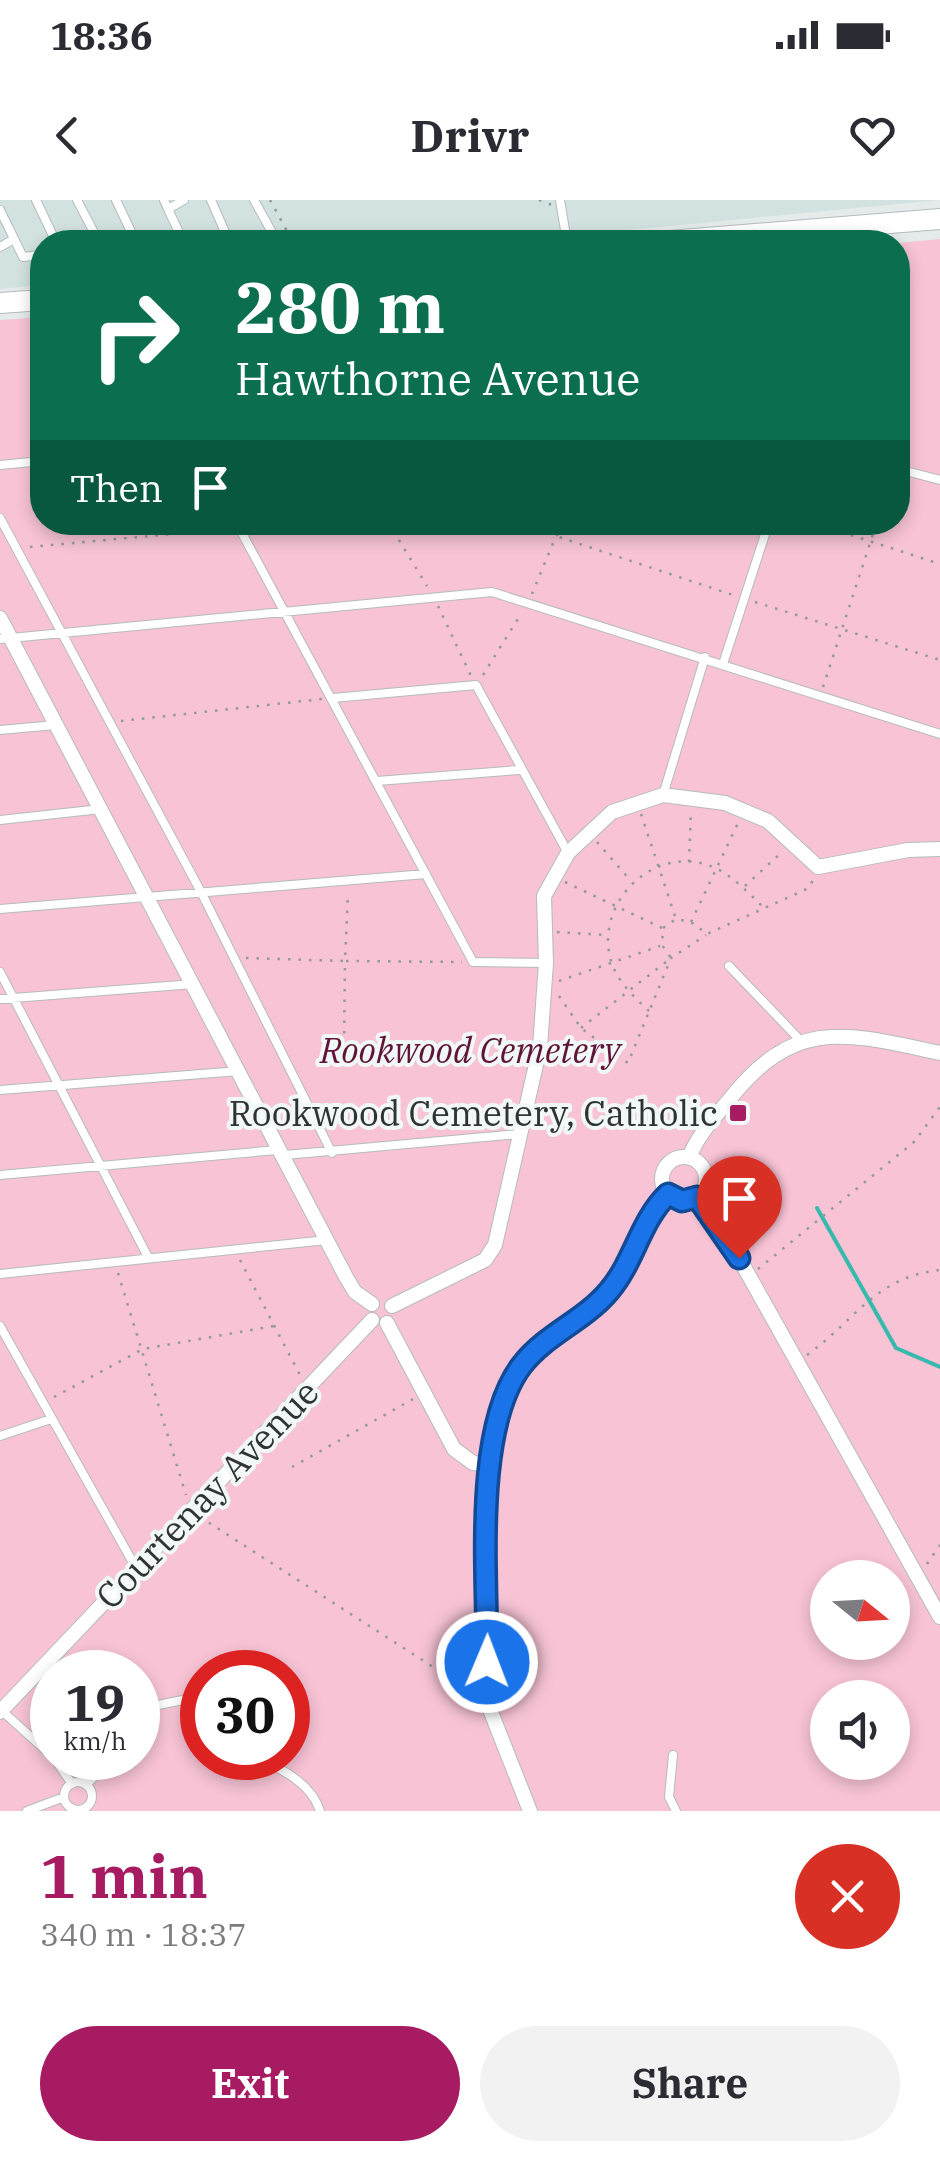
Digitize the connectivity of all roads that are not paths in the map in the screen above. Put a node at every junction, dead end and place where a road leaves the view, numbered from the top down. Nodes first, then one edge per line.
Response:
1 (36, 200) edge
2 (78, 200) edge
3 (116, 200) edge
4 (184, 200) edge
5 (211, 200) edge
6 (254, 200) edge
7 (560, 200) edge
8 (166, 204) edge
9 (0, 210) edge
10 (940, 219) edge
11 (50, 230) edge
12 (93, 230) edge
13 (130, 230) edge
14 (178, 230) edge
15 (224, 230) edge
16 (270, 230) edge
17 (565, 230) edge
18 (805, 230) edge
19 (14, 239) junction
20 (0, 247) edge
21 (30, 256) edge
22 (30, 301) edge
23 (0, 303) edge
24 (30, 462) edge
25 (0, 465) edge
26 (910, 472) edge
27 (940, 480) edge
28 (0, 518) edge
29 (244, 535) edge
30 (764, 535) edge
31 (287, 614) junction
32 (0, 618) edge
33 (62, 634) junction
34 (6, 639) edge
35 (705, 657) junction
36 (723, 664) junction
37 (332, 698) junction
38 (56, 724) junction
39 (0, 730) edge
40 (940, 734) edge
41 (519, 770) junction
42 (376, 781) junction
43 (663, 795) junction
44 (101, 810) junction
45 (0, 820) edge
46 (940, 849) edge
47 (568, 853) junction
48 (426, 874) junction
49 (201, 892) junction
50 (147, 897) junction
51 (0, 910) edge
52 (546, 964) junction
53 (729, 966) dead end
54 (0, 972) edge
55 (194, 984) junction
56 (14, 998) junction
57 (0, 999) edge
58 (800, 1040) junction
59 (940, 1053) edge
60 (239, 1071) junction
61 (59, 1085) junction
62 (0, 1090) edge
63 (523, 1134) junction
64 (283, 1152) junction
65 (332, 1153) junction
66 (688, 1158) junction
67 (102, 1166) junction
68 (0, 1175) edge
69 (668, 1194) junction
70 (697, 1197) junction
71 (327, 1240) junction
72 (148, 1257) junction
73 (0, 1274) edge
74 (377, 1316) junction
75 (0, 1326) edge
76 (51, 1419) junction
77 (0, 1436) edge
78 (489, 1465) junction
79 (136, 1568) junction
80 (940, 1618) edge
81 (0, 1711) edge
82 (30, 1737) edge
83 (673, 1754) dead end
84 (69, 1780) edge
85 (91, 1780) edge
86 (296, 1780) edge
87 (72, 1784) junction
88 (86, 1785) junction
89 (64, 1798) junction
90 (86, 1810) edge
91 (26, 1811) edge
92 (320, 1811) edge
93 (530, 1811) edge
94 (676, 1811) edge

1 - 11 lane
2 - 12 lane
3 - 13 lane
4 - 8 lane
5 - 15 lane
6 - 16 lane
7 - 17 lane
8 - 14 lane
9 - 19 lane
10 - 18 main road
19 - 20 lane
19 - 21 lane
22 - 23 main road
24 - 25 lane
26 - 27 lane
28 - 33 lane
29 - 31 lane
30 - 36 lane
31 - 33 lane
31 - 35 lane
31 - 37 lane
32 - 34 street
33 - 34 lane
33 - 49 lane
34 - 38 street
35 - 36 lane
35 - 43 lane
36 - 40 lane
37 - 41 lane
37 - 42 lane
38 - 39 lane
38 - 44 street
41 - 42 lane
41 - 47 lane
42 - 48 lane
43 - 46 street
43 - 47 street
44 - 45 lane
44 - 50 street
47 - 52 street
48 - 49 lane
48 - 52 lane
49 - 50 lane
49 - 65 lane
50 - 51 lane
50 - 55 street
52 - 63 street
53 - 58 lane
54 - 56 lane
55 - 56 lane
55 - 60 street
56 - 57 lane
56 - 61 lane
58 - 59 street
58 - 66 street
60 - 61 lane
60 - 64 street
61 - 62 lane
61 - 67 lane
63 - 65 lane
63 - 74 street
64 - 65 lane
64 - 67 lane
64 - 71 street
66 - 69 street
66 - 70 street
67 - 68 lane
67 - 72 lane
69 - 70 street
69 - 78 street
70 - 80 street
71 - 72 lane
71 - 74 street
72 - 73 lane
74 - 78 street
74 - 79 street, Courtenay Avenue
75 - 76 lane
76 - 77 lane
76 - 79 lane
78 - 93 street
79 - 81 street, Courtenay Avenue
81 - 82 lane
83 - 94 lane
84 - 87 lane
85 - 88 lane
86 - 92 lane
87 - 88 lane
87 - 89 lane
88 - 90 lane
89 - 90 lane
89 - 91 lane

